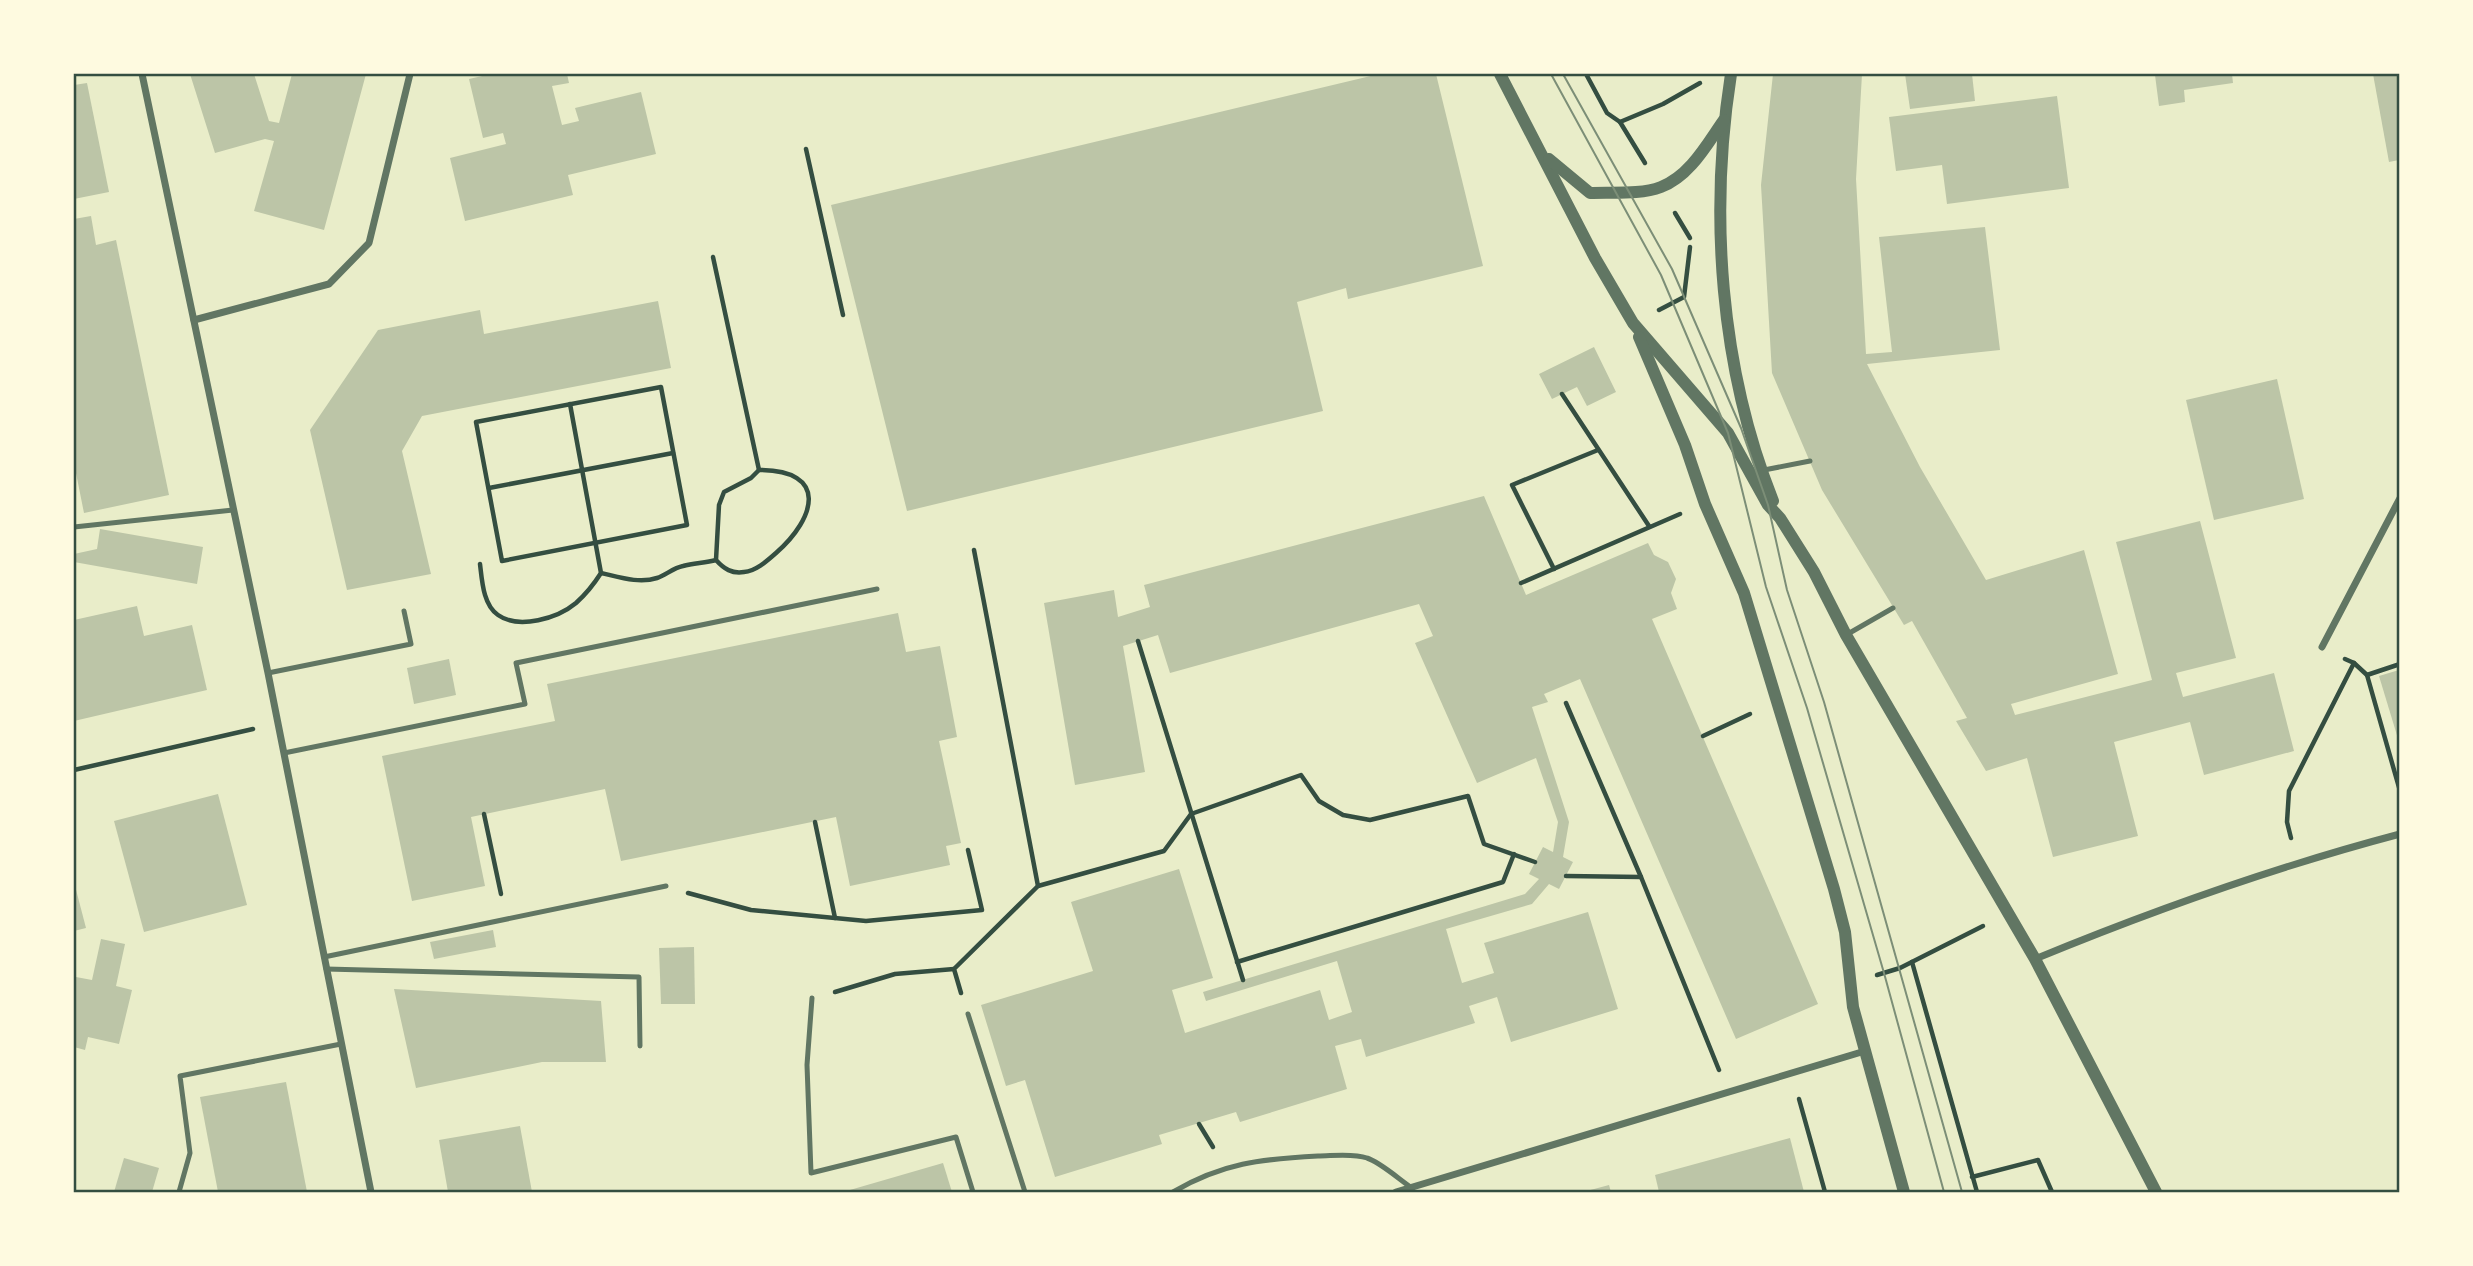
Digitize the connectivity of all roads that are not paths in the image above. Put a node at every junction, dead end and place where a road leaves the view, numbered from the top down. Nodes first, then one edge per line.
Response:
1 (142, 74) edge
2 (411, 74) edge
3 (1500, 74) edge
4 (1731, 74) edge
5 (1724, 120) junction
6 (1543, 155) junction
7 (194, 320) junction
8 (1633, 323) junction
9 (1810, 461) dead end
10 (1761, 470) junction
11 (2399, 498) edge
12 (233, 510) junction
13 (1780, 518) junction
14 (74, 527) edge
15 (877, 589) dead end
16 (1893, 608) dead end
17 (404, 611) dead end
18 (1846, 635) junction
19 (2322, 647) road end
20 (268, 673) junction
21 (284, 753) junction
22 (2399, 834) edge
23 (666, 886) road end
24 (324, 957) junction
25 (2035, 959) junction
26 (326, 969) junction
27 (812, 999) road end
28 (968, 1014) road end
29 (341, 1044) junction
30 (640, 1046) dead end
31 (1865, 1051) junction
32 (1412, 1188) junction
33 (179, 1192) edge
34 (371, 1192) edge
35 (973, 1192) edge
36 (1025, 1192) edge
37 (1173, 1192) edge
38 (1396, 1192) edge
39 (1904, 1192) edge
40 (2156, 1192) edge

1 - 7 street
2 - 7 street
3 - 6 street
4 - 5 street
5 - 6 street
5 - 10 street
6 - 8 street
7 - 12 street
8 - 13 street
8 - 31 street
9 - 10 lane
10 - 13 street
11 - 19 street
12 - 14 lane
12 - 20 street
13 - 18 street
15 - 21 lane
16 - 18 lane
17 - 20 lane
18 - 25 street
20 - 21 street
21 - 24 street
22 - 25 street
23 - 24 lane
24 - 26 street
25 - 40 street
26 - 29 street
26 - 30 lane
27 - 35 lane
28 - 36 lane
29 - 33 lane
29 - 34 street
31 - 32 street
31 - 39 street
32 - 37 lane
32 - 38 street

